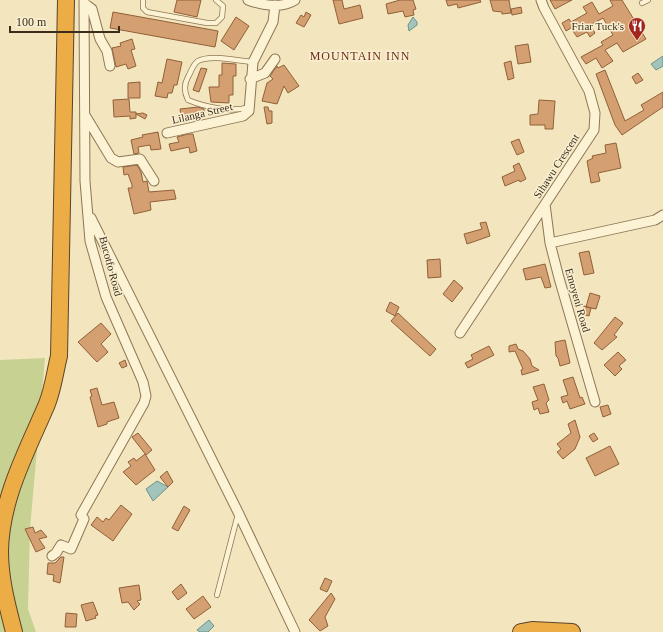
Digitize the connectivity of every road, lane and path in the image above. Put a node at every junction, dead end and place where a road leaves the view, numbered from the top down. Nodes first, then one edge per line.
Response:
1 (66, 0) edge
2 (143, 0) edge
3 (216, 0) edge
4 (248, 0) edge
5 (295, 0) edge
6 (541, 0) edge
7 (648, 0) edge
8 (84, 2) edge
9 (642, 3) dead end
10 (275, 5) junction
11 (275, 59) dead end
12 (253, 62) junction
13 (110, 66) dead end
14 (250, 79) junction
15 (250, 106) junction
16 (85, 114) junction
17 (166, 133) dead end
18 (154, 181) dead end
19 (546, 204) junction
20 (88, 213) junction
21 (662, 217) edge
22 (550, 243) junction
23 (460, 334) dead end
24 (595, 402) dead end
25 (238, 512) junction
26 (52, 556) dead end
27 (217, 595) dead end
28 (0, 602) edge
29 (8, 632) edge
30 (14, 632) edge
31 (295, 632) edge
32 (521, 632) edge
33 (572, 632) edge

1 - 30 highway
2 - 3 lane
4 - 10 street
5 - 10 street
6 - 19 street, Sihawu Crescent
7 - 9 lane
8 - 13 street
8 - 16 street, Bucotfo Road
10 - 12 street
11 - 14 street
12 - 14 street
12 - 15 lane
14 - 15 street
15 - 17 street, Lilanga Street
16 - 18 street
16 - 20 street, Bucotfo Road
19 - 22 street, Emoyeni Road
19 - 23 street, Sihawu Crescent
20 - 25 street
20 - 26 street, Bucotfo Road
21 - 22 street
22 - 24 street, Emoyeni Road
25 - 27 lane
25 - 31 street
28 - 29 highway
32 - 33 highway

